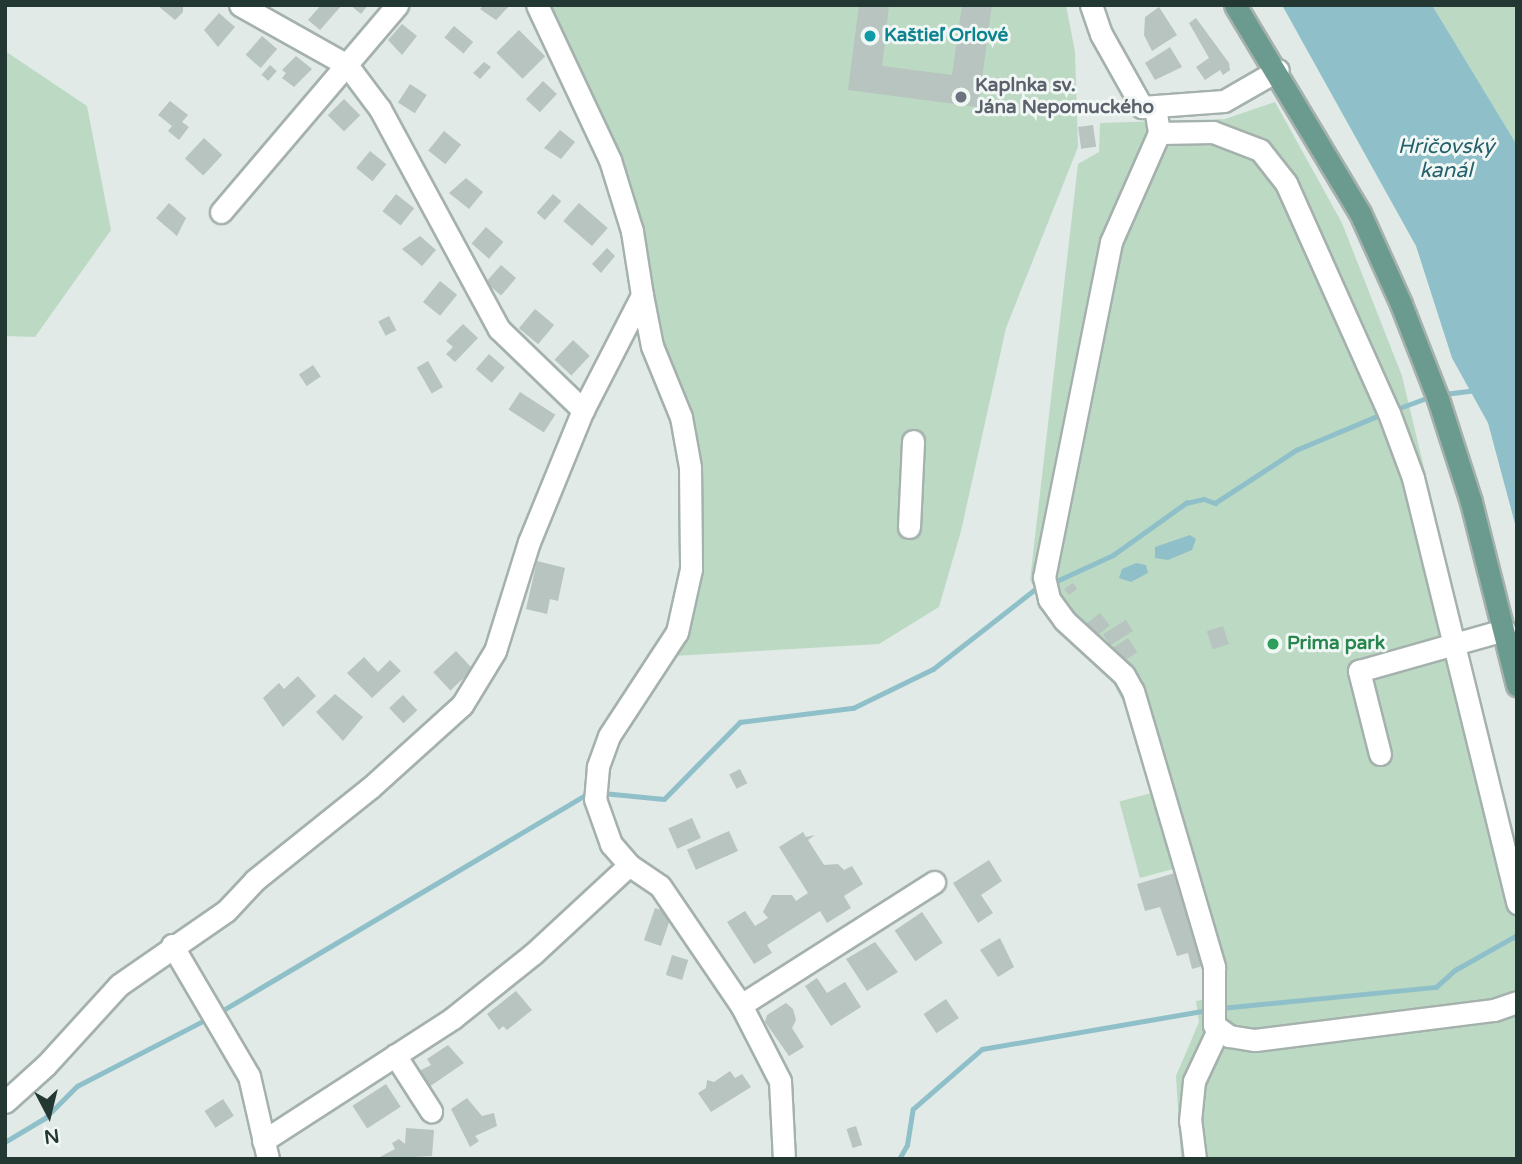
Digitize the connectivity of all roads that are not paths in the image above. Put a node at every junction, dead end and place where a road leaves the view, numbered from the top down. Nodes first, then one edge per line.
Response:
1 (240, 5) edge
2 (397, 5) edge
3 (537, 5) edge
4 (1091, 5) edge
5 (1235, 5) edge
6 (347, 65) junction
7 (1278, 70) junction
8 (1155, 107) junction
9 (1159, 133) junction
10 (221, 212) dead end
11 (642, 295) junction
12 (583, 410) junction
13 (914, 441) dead end
14 (909, 527) dead end
15 (1504, 630) junction
16 (1455, 647) junction
17 (1517, 685) edge
18 (1380, 754) dead end
19 (629, 864) junction
20 (934, 882) dead end
21 (1517, 903) edge
22 (172, 945) junction
23 (1517, 1002) edge
24 (741, 1005) junction
25 (1218, 1030) junction
26 (395, 1055) junction
27 (5, 1102) edge
28 (431, 1111) dead end
29 (266, 1150) edge
30 (784, 1159) edge
31 (1195, 1159) edge

1 - 6 street
2 - 6 street
3 - 11 street
4 - 8 street
5 - 7 main road
6 - 10 street
6 - 12 street
7 - 8 street
7 - 15 main road
8 - 9 street
9 - 16 street
9 - 25 street
11 - 12 street
11 - 19 street
12 - 22 street
13 - 14 street
15 - 16 street
15 - 17 main road
16 - 18 street
16 - 21 street
19 - 24 street
19 - 26 street
20 - 24 street
22 - 27 street
22 - 29 street
23 - 25 street
24 - 30 street
25 - 31 street
26 - 28 street
26 - 29 street

